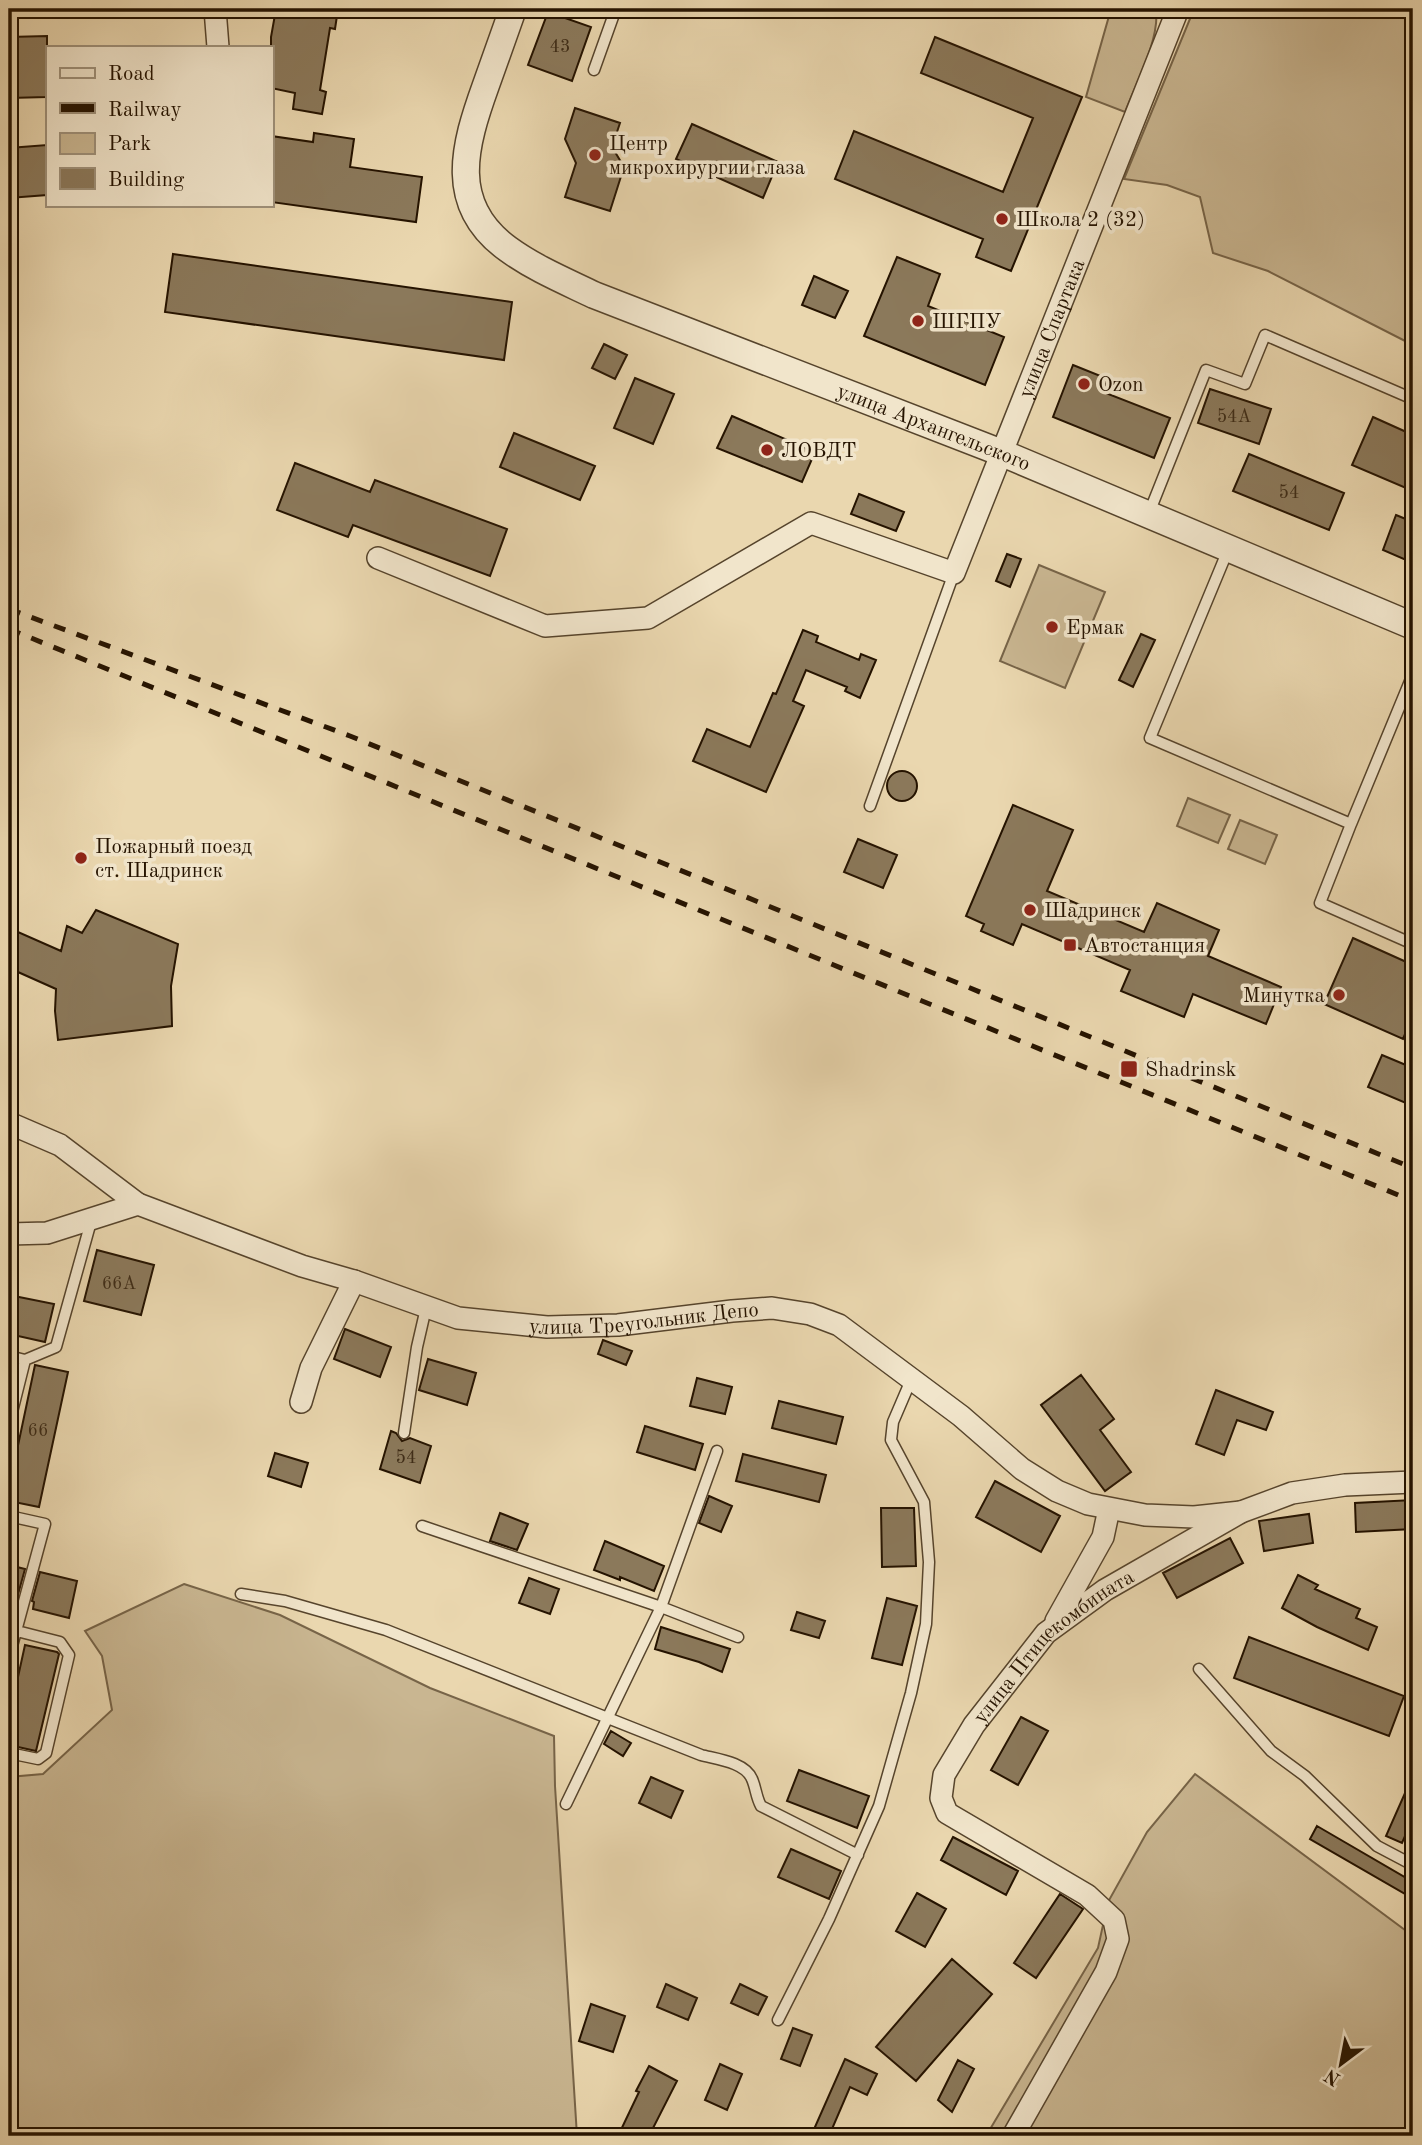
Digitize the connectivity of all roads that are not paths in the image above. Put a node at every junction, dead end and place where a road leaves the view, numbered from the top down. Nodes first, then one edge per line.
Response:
1 (215, 9) edge
2 (513, 9) edge
3 (601, 9) edge
4 (1178, 9) edge
5 (615, 11) edge
6 (218, 46) edge
7 (594, 70) dead end
8 (1413, 399) edge
9 (1002, 453) junction
10 (1149, 513) junction
11 (1229, 547) junction
12 (378, 558) dead end
13 (954, 573) junction
14 (1413, 626) edge
15 (1413, 674) edge
16 (870, 806) dead end
17 (1351, 824) junction
18 (1413, 944) edge
19 (9, 1123) edge
20 (138, 1203) junction
21 (92, 1218) junction
22 (9, 1234) edge
23 (354, 1281) junction
24 (426, 1308) junction
25 (9, 1356) edge
26 (25, 1360) junction
27 (911, 1380) junction
28 (301, 1402) dead end
29 (9, 1424) edge
30 (404, 1433) dead end
31 (717, 1451) dead end
32 (1413, 1482) edge
33 (1109, 1509) junction
34 (1241, 1512) junction
35 (9, 1516) edge
36 (422, 1526) dead end
37 (241, 1594) dead end
38 (661, 1607) junction
39 (12, 1629) edge
40 (1052, 1629) junction
41 (738, 1637) dead end
42 (9, 1657) edge
43 (1199, 1669) dead end
44 (608, 1717) junction
45 (9, 1753) edge
46 (566, 1804) dead end
47 (858, 1855) junction
48 (1413, 1866) edge
49 (778, 2020) dead end
50 (1013, 2136) edge

1 - 6 street
2 - 9 street, улица Архангельского
3 - 5 lane
4 - 9 street, улица Спартака
5 - 7 lane
8 - 10 lane
9 - 10 street, улица Архангельского
9 - 13 street, улица Спартака
10 - 11 street, улица Архангельского
11 - 14 street, улица Архангельского
11 - 17 lane
12 - 13 street
13 - 16 lane
15 - 17 lane
17 - 18 lane
19 - 20 street, улица Треугольник Депо
20 - 21 street
20 - 23 street, улица Треугольник Депо
21 - 22 street
21 - 26 lane
23 - 24 street, улица Треугольник Депо
23 - 28 street
24 - 27 street, улица Треугольник Депо
24 - 30 lane
25 - 26 lane
26 - 29 lane
27 - 33 street, улица Треугольник Депо
27 - 47 lane
31 - 38 lane
32 - 34 street, улица Птицекомбината
33 - 34 street, улица Треугольник Депо
33 - 40 street
34 - 40 street, улица Птицекомбината
35 - 39 lane
36 - 38 lane
37 - 44 lane
38 - 41 lane
38 - 44 lane
39 - 42 lane
39 - 45 lane
40 - 50 street, улица Птицекомбината
43 - 48 lane
44 - 46 lane
44 - 47 lane
47 - 49 lane

